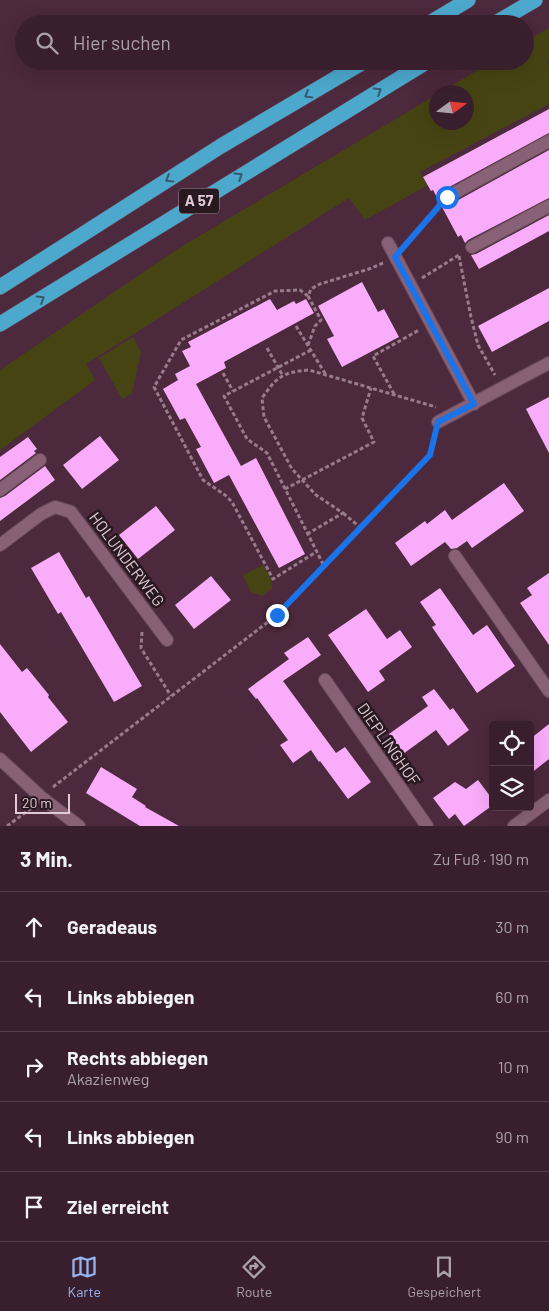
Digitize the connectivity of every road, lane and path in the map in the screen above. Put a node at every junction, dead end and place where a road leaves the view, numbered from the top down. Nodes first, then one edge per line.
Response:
1 (468, 0) edge
2 (535, 0) edge
3 (443, 15) edge
4 (509, 15) edge
5 (349, 70) edge
6 (413, 70) edge
7 (549, 141) edge
8 (447, 197) joint
9 (549, 206) edge
10 (388, 242) dead end
11 (472, 247) joint
12 (459, 255) junction
13 (395, 257) junction
14 (410, 285) junction
15 (0, 287) edge
16 (308, 296) junction
17 (0, 324) edge
18 (431, 324) junction
19 (296, 326) dead end
20 (308, 345) junction
21 (267, 348) dead end
22 (310, 350) junction
23 (549, 363) edge
24 (278, 367) junction
25 (222, 373) dead end
26 (326, 375) junction
27 (283, 376) junction
28 (371, 388) junction
29 (503, 388) junction
30 (233, 391) junction
31 (394, 394) junction
32 (474, 404) junction
33 (456, 412) junction
34 (438, 422) joint
35 (40, 460) dead end
36 (302, 480) junction
37 (285, 489) junction
38 (0, 490) edge
39 (343, 512) junction
40 (361, 528) junction
41 (307, 534) junction
42 (0, 545) edge
43 (316, 552) junction
44 (455, 556) dead end
45 (324, 566) junction
46 (143, 607) junction
47 (167, 640) dead end
48 (325, 680) dead end
49 (549, 691) edge
50 (170, 696) junction
51 (0, 758) edge
52 (42, 798) junction
53 (549, 800) edge
54 (7, 826) edge
55 (79, 826) edge
56 (427, 826) edge
57 (514, 826) edge

1 - 3 highway
2 - 4 highway
5 -> 15 highway, A 57
17 -> 6 highway, A 57
7 - 8 street
8 - 13 path
9 - 11 street
10 - 13 street
11 - 12 path
12 - 14 path
12 - 29 path
13 - 14 street
13 - 16 path
14 - 18 street
16 - 20 path
16 - 43 path
18 - 31 path
18 - 32 street
19 - 20 path
20 - 22 path
21 - 24 path
22 - 24 path
22 - 26 path
23 - 29 street
24 - 27 path
24 - 30 path
25 - 30 path
26 - 27 path
26 - 28 path
27 - 36 path
28 - 31 path
28 - 36 path
29 - 32 street
30 - 37 path
31 - 33 path
32 - 33 street
33 - 34 street
34 - 40 path
35 - 38 street
36 - 37 path
36 - 39 path
37 - 41 path
39 - 40 path
39 - 41 path
40 - 45 path
41 - 43 path
42 - 46 street, HOLUNDERWEG
43 - 45 path
44 - 49 street
45 - 50 path
46 - 47 street, HOLUNDERWEG
46 - 50 path
48 - 56 street, DIEPLINGHOF
50 - 52 path
51 - 52 street
52 - 54 path
52 - 55 street
53 - 57 street

